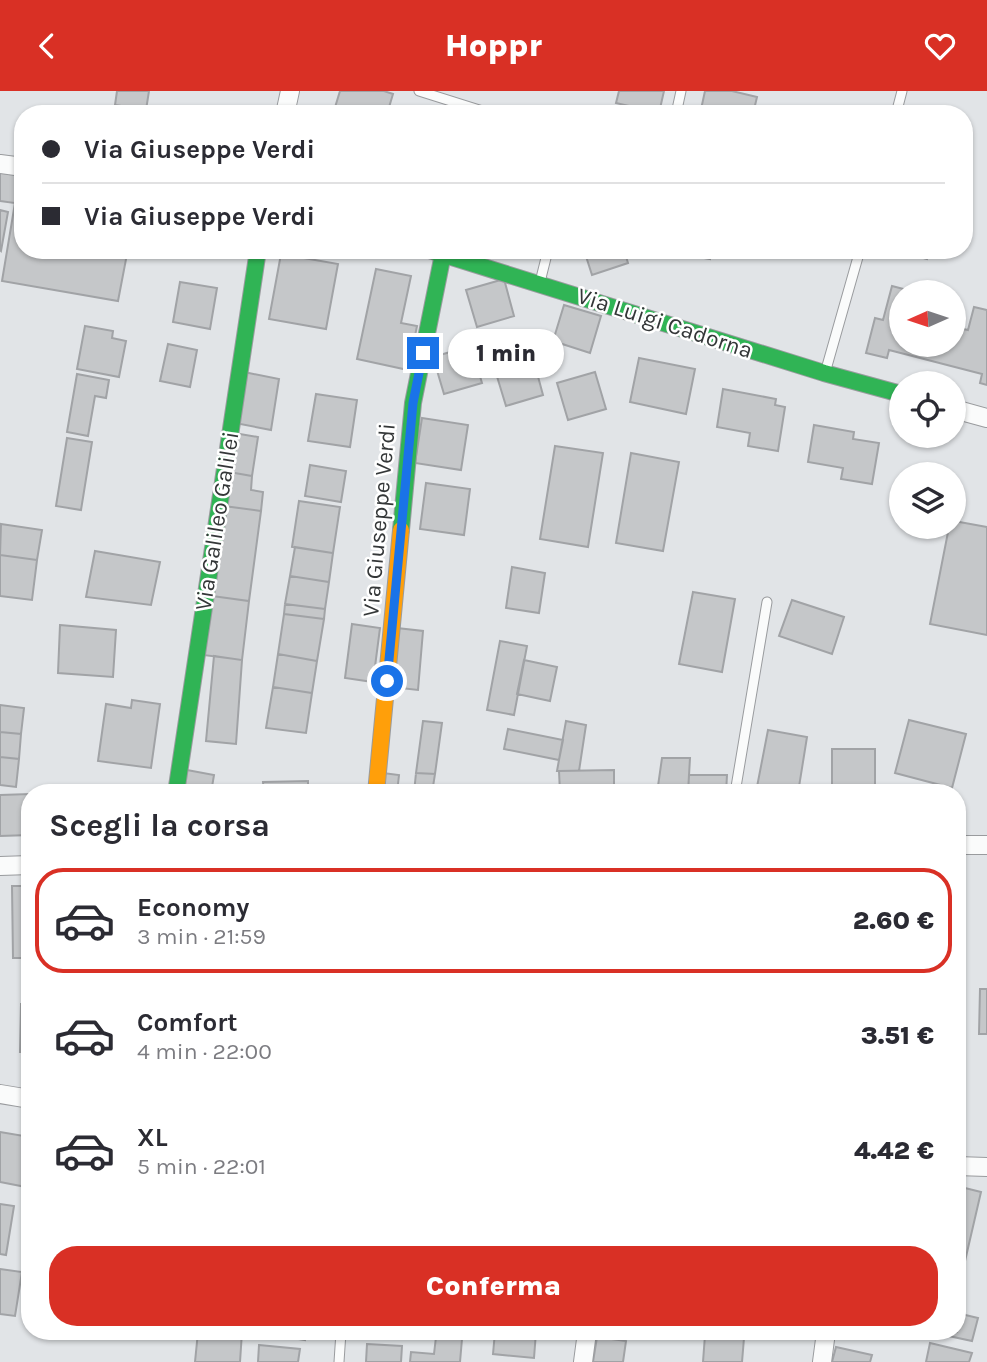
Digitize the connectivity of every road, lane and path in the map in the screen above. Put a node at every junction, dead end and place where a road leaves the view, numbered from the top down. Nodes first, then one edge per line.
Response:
1 (419, 91) edge
2 (463, 105) edge
3 (257, 259) edge
4 (435, 259) edge
5 (459, 259) edge
6 (546, 259) edge
7 (857, 259) edge
8 (540, 283) junction
9 (824, 373) junction
10 (889, 391) edge
11 (966, 412) edge
12 (987, 418) edge
13 (767, 602) dead end
14 (177, 784) edge
15 (377, 784) edge
16 (737, 784) edge
17 (966, 845) edge
18 (987, 845) edge
19 (21, 865) edge
20 (0, 866) edge
21 (0, 1094) edge
22 (21, 1098) edge
23 (966, 1166) edge
24 (987, 1167) edge
25 (340, 1340) edge
26 (586, 1340) edge
27 (825, 1340) edge
28 (339, 1362) edge
29 (583, 1362) edge
30 (822, 1362) edge

1 - 2 lane
3 - 14 street, Via Galileo Galilei
4 - 15 street, Via Giuseppe Verdi
5 - 8 street, Via Luigi Cadorna
6 - 8 lane
7 - 9 lane
8 - 9 street, Via Luigi Cadorna
9 - 10 street, Via Luigi Cadorna
11 - 12 street
13 - 16 lane
17 - 18 street
19 - 20 street
21 - 22 street
23 - 24 street
25 - 28 lane
26 - 29 street
27 - 30 street

